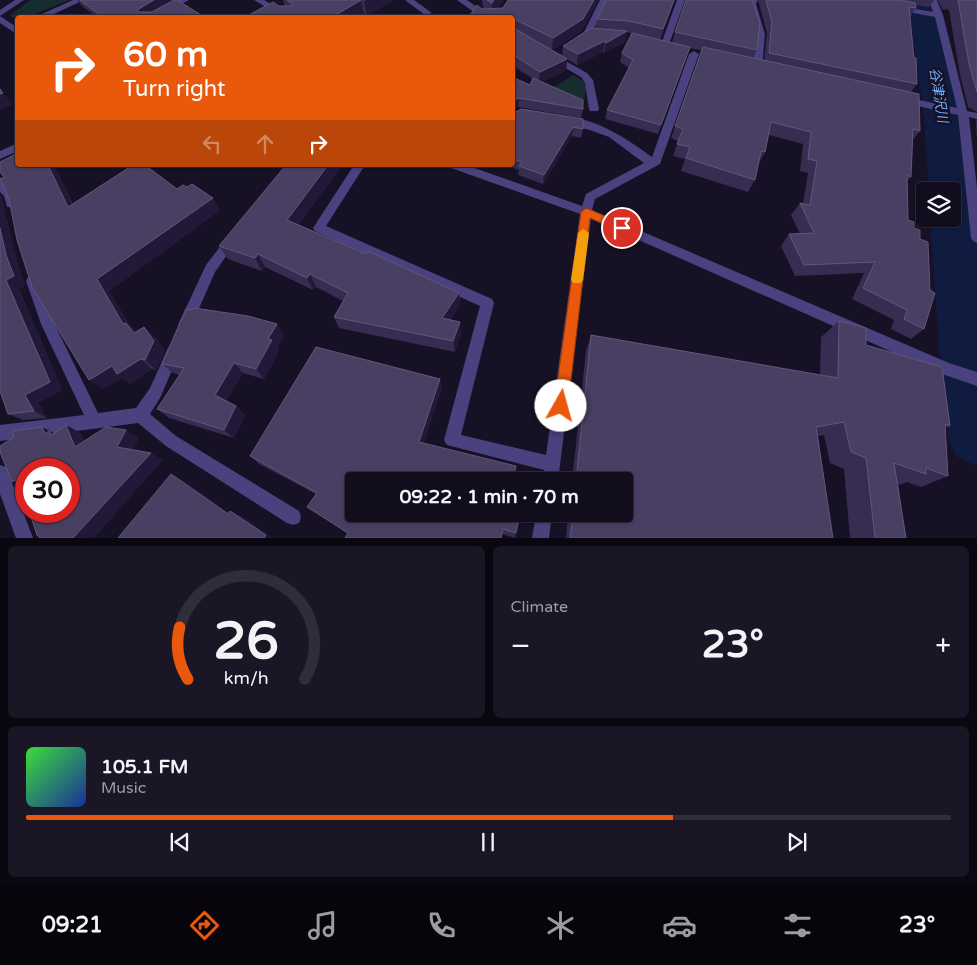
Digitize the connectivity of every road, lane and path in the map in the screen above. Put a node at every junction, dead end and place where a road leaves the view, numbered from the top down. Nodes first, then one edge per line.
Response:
1 (20, 0) edge
2 (80, 0) edge
3 (185, 0) edge
4 (258, 0) edge
5 (409, 0) edge
6 (461, 0) edge
7 (681, 0) edge
8 (933, 0) edge
9 (600, 1) edge
10 (750, 2) edge
11 (892, 7) edge
12 (277, 11) junction
13 (428, 13) dead end
14 (0, 14) edge
15 (44, 15) edge
16 (154, 15) edge
17 (270, 15) edge
18 (285, 15) edge
19 (484, 15) edge
20 (939, 15) junction
21 (0, 19) edge
22 (15, 28) edge
23 (600, 34) edge
24 (664, 47) edge
25 (552, 53) edge
26 (694, 54) dead end
27 (757, 68) edge
28 (898, 99) edge
29 (594, 109) dead end
30 (963, 113) junction
31 (977, 116) edge
32 (552, 118) edge
33 (15, 148) edge
34 (0, 155) edge
35 (652, 163) junction
36 (359, 167) edge
37 (473, 168) edge
38 (0, 185) edge
39 (586, 212) junction
40 (16, 221) edge
41 (242, 227) edge
42 (977, 238) edge
43 (29, 273) edge
44 (977, 379) edge
45 (140, 415) junction
46 (95, 422) junction
47 (0, 433) edge
48 (553, 465) junction
49 (552, 472) edge
50 (0, 473) edge
51 (293, 517) dead end
52 (543, 522) edge
53 (25, 538) edge
54 (540, 538) edge

1 - 14 street
2 - 15 street
3 - 16 street
4 - 12 street
5 - 13 street
6 - 19 street
7 - 24 street
8 - 20 street
9 - 23 street
10 - 27 street
11 - 20 street
12 - 17 street
12 - 18 street
20 - 30 street
21 - 22 street
25 - 29 street
26 - 35 street
28 - 30 street
30 - 31 street
30 - 42 street
32 - 35 street
33 - 34 street
35 - 39 street
36 - 48 street
37 - 39 street
38 - 40 street
39 - 44 street
39 - 48 street
41 - 45 street
43 - 46 street
45 - 46 street
45 - 51 street
46 - 47 street
48 - 49 street
50 - 53 street
52 - 54 street

